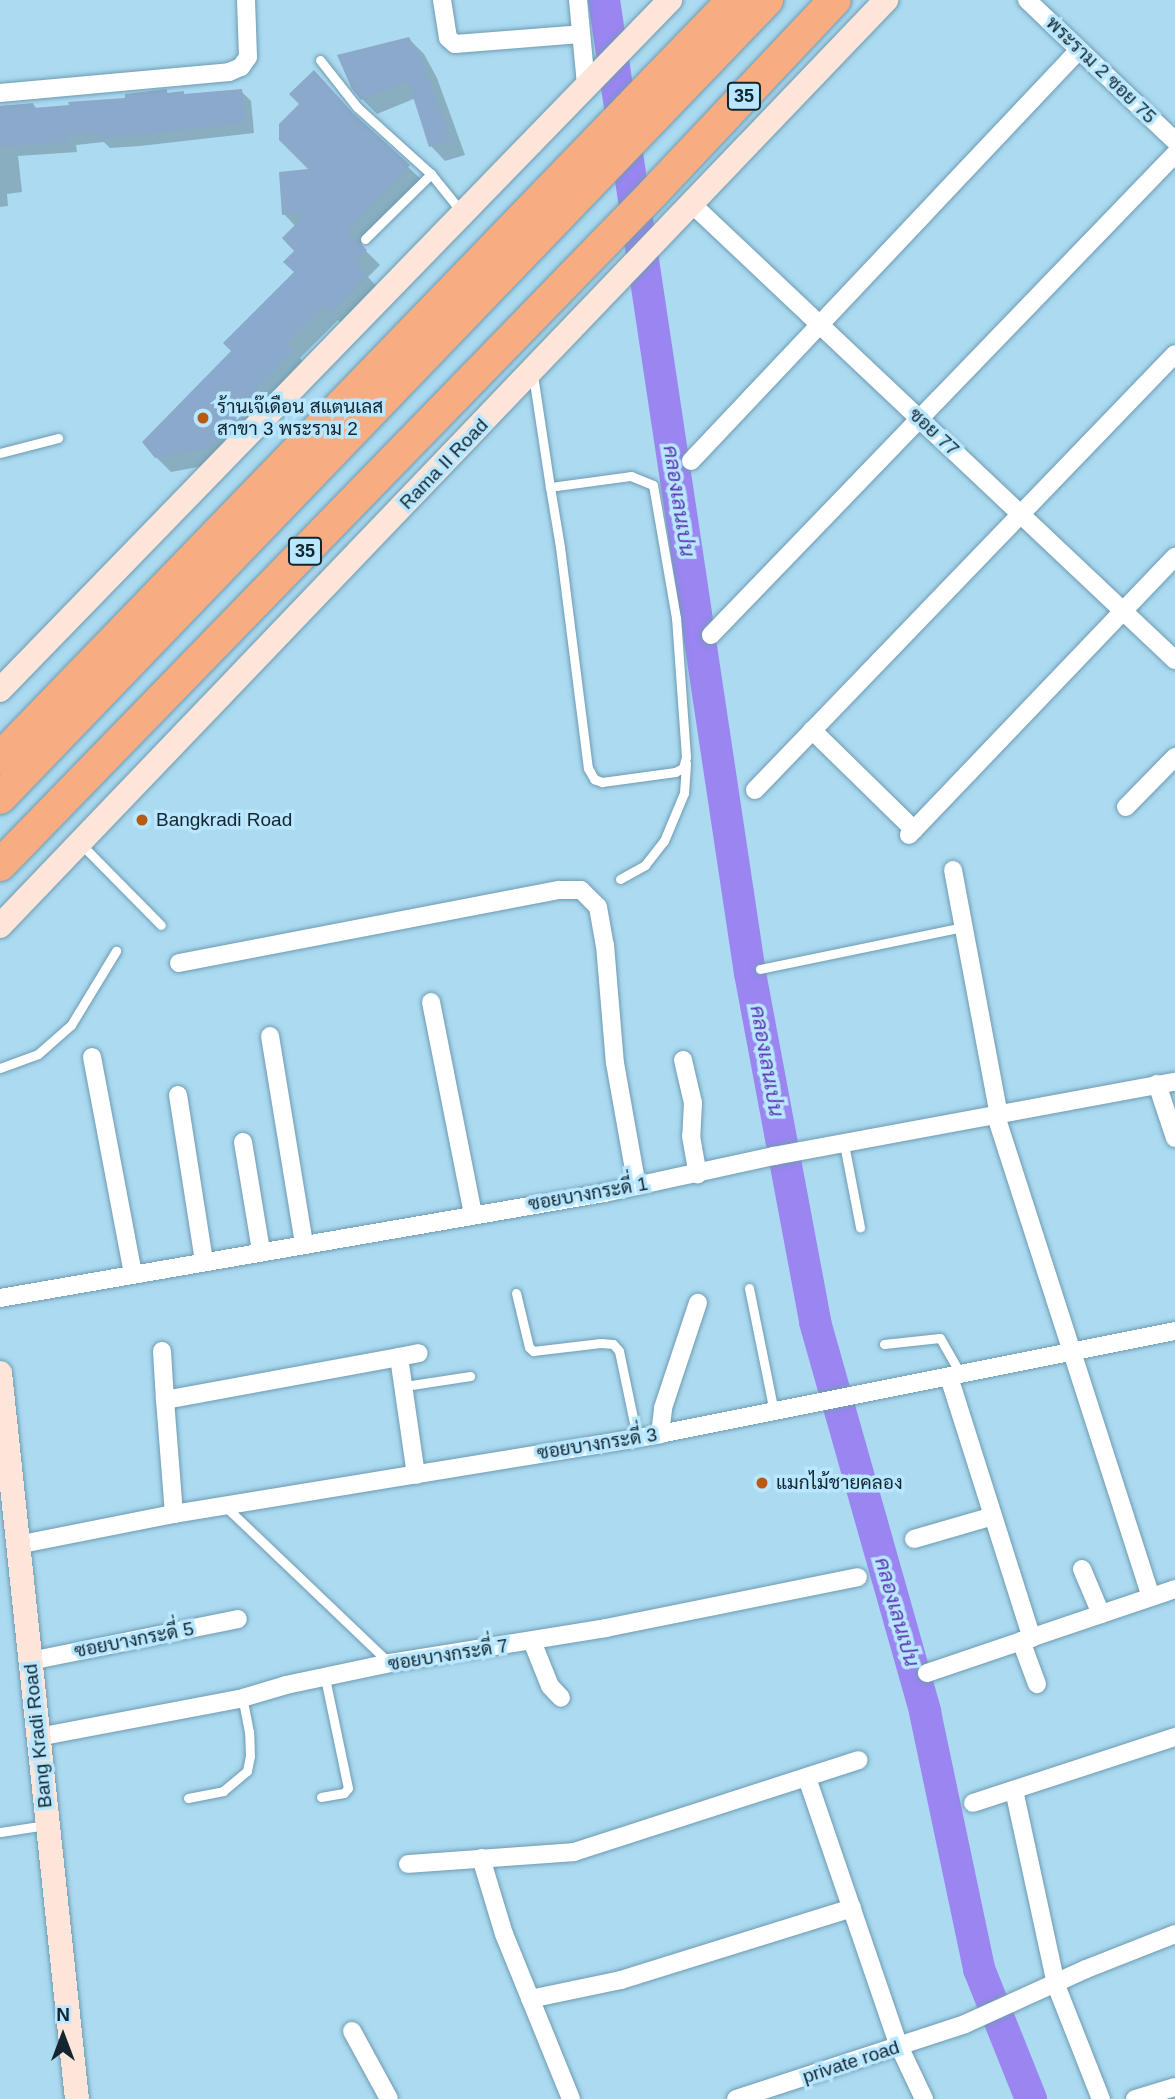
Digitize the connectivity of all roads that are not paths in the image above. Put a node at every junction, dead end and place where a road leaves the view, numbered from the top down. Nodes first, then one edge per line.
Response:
1 (246, 0) edge
2 (442, 0) edge
3 (578, 0) edge
4 (670, 0) edge
5 (731, 0) edge
6 (767, 0) edge
7 (812, 0) edge
8 (835, 0) edge
9 (886, 0) edge
10 (1027, 0) edge
11 (581, 34) junction
12 (1079, 50) junction
13 (320, 60) dead end
14 (590, 80) junction
15 (0, 93) edge
16 (1175, 141) edge
17 (1175, 154) edge
18 (431, 174) junction
19 (693, 205) junction
20 (462, 213) junction
21 (365, 239) dead end
22 (820, 325) junction
23 (1175, 354) edge
24 (532, 372) junction
25 (919, 419) junction
26 (58, 438) dead end
27 (0, 453) edge
28 (691, 461) dead end
29 (550, 487) junction
30 (1020, 514) junction
31 (1175, 557) edge
32 (1123, 611) junction
33 (711, 635) dead end
34 (1175, 660) edge
35 (0, 690) edge
36 (812, 730) junction
37 (686, 757) junction
38 (1175, 757) edge
39 (0, 758) edge
40 (755, 790) dead end
41 (0, 798) edge
42 (1126, 807) dead end
43 (78, 842) junction
44 (0, 848) edge
45 (0, 865) edge
46 (953, 870) dead end
47 (620, 879) dead end
48 (161, 925) dead end
49 (0, 926) edge
50 (962, 927) junction
51 (116, 951) dead end
52 (179, 963) dead end
53 (760, 969) dead end
54 (431, 1002) dead end
55 (270, 1036) dead end
56 (93, 1057) dead end
57 (684, 1059) dead end
58 (0, 1068) edge
59 (1166, 1083) edge
60 (178, 1095) dead end
61 (997, 1115) junction
62 (1175, 1138) edge
63 (243, 1142) dead end
64 (844, 1144) junction
65 (698, 1174) junction
66 (637, 1186) junction
67 (474, 1215) junction
68 (860, 1227) dead end
69 (304, 1244) junction
70 (261, 1251) junction
71 (204, 1261) junction
72 (133, 1274) junction
73 (749, 1288) dead end
74 (516, 1293) dead end
75 (0, 1298) edge
76 (698, 1303) dead end
77 (1175, 1331) edge
78 (884, 1343) dead end
79 (162, 1351) dead end
80 (1070, 1352) junction
81 (419, 1353) dead end
82 (399, 1357) junction
83 (954, 1375) junction
84 (470, 1376) dead end
85 (405, 1386) junction
86 (1, 1388) edge
87 (165, 1399) junction
88 (774, 1412) junction
89 (660, 1434) junction
90 (637, 1437) junction
91 (416, 1475) junction
92 (225, 1506) junction
93 (174, 1514) junction
94 (993, 1516) junction
95 (914, 1539) dead end
96 (17, 1545) junction
97 (1082, 1569) dead end
98 (858, 1577) dead end
99 (1175, 1589) edge
100 (1151, 1597) junction
101 (1101, 1614) junction
102 (238, 1619) dead end
103 (1026, 1639) junction
104 (532, 1641) junction
105 (30, 1661) junction
106 (390, 1663) junction
107 (927, 1673) dead end
108 (325, 1678) junction
109 (1037, 1684) dead end
110 (243, 1697) junction
111 (561, 1698) dead end
112 (38, 1737) junction
113 (1175, 1737) edge
114 (859, 1760) dead end
115 (807, 1779) junction
116 (1014, 1790) junction
117 (321, 1797) dead end
118 (188, 1798) dead end
119 (973, 1803) dead end
120 (48, 1825) junction
121 (0, 1832) edge
122 (481, 1858) junction
123 (408, 1864) dead end
124 (852, 1908) junction
125 (1175, 1934) edge
126 (1056, 1985) junction
127 (530, 1999) junction
128 (352, 2031) dead end
129 (900, 2046) junction
130 (1175, 2087) edge
131 (77, 2099) edge
132 (388, 2099) edge
133 (571, 2099) edge
134 (736, 2099) edge
135 (924, 2099) edge
136 (1101, 2099) edge
137 (1135, 2099) edge

1 - 15 street
2 - 11 street
3 - 11 street
4 - 14 main road
5 - 39 highway
6 - 41 highway
7 - 44 highway
8 - 45 highway, Rama II Road / 35
9 - 19 main road, Rama II Road / 35
10 - 12 street, พระราม 2 ซอย 75
11 - 14 street
12 - 16 street, พระราม 2 ซอย 75
12 - 22 street
13 - 18 lane
14 - 20 main road
17 - 25 street
18 - 20 lane
18 - 21 lane
19 - 22 street, ซอย 77
19 - 24 main road, Rama II Road / 35
20 - 35 main road
22 - 25 street, ซอย 77
22 - 28 street
23 - 30 street
24 - 29 lane
24 - 43 main road, Rama II Road / 35
25 - 30 street, ซอย 77
25 - 33 street
26 - 27 lane
29 - 37 lane
29 - 37 lane
30 - 32 street, ซอย 77
30 - 36 street
31 - 32 street
32 - 34 street, ซอย 77
32 - 36 street
36 - 40 street
37 - 47 lane
38 - 42 street
43 - 48 lane
43 - 49 main road, Rama II Road / 35
46 - 50 street
50 - 53 lane
50 - 61 street
51 - 58 lane
52 - 66 street
54 - 67 street
55 - 69 street
56 - 72 street
57 - 65 street
59 - 61 street, ซอยบางกระดี่ 1
59 - 62 street
60 - 71 street
61 - 64 street, ซอยบางกระดี่ 1
61 - 80 street
63 - 70 street
64 - 65 street, ซอยบางกระดี่ 1
64 - 68 lane
65 - 66 street, ซอยบางกระดี่ 1
66 - 67 street, ซอยบางกระดี่ 1
67 - 69 street, ซอยบางกระดี่ 1
69 - 70 street, ซอยบางกระดี่ 1
70 - 71 street, ซอยบางกระดี่ 1
71 - 72 street, ซอยบางกระดี่ 1
72 - 75 street, ซอยบางกระดี่ 1
73 - 88 lane
74 - 90 lane
76 - 89 street
77 - 80 street, ซอยบางกระดี่ 3
78 - 83 lane
79 - 87 street
80 - 83 street, ซอยบางกระดี่ 3
80 - 100 street
81 - 82 street
82 - 85 street
82 - 87 street
83 - 88 street, ซอยบางกระดี่ 3
83 - 94 street
84 - 85 lane
85 - 91 street
86 - 96 main road, Bang Kradi Road
87 - 93 street
88 - 89 street, ซอยบางกระดี่ 3
89 - 90 street, ซอยบางกระดี่ 3
90 - 91 street, ซอยบางกระดี่ 3
91 - 92 street, ซอยบางกระดี่ 3
92 - 93 street, ซอยบางกระดี่ 3
92 - 106 lane
93 - 96 street, ซอยบางกระดี่ 3
94 - 95 street
94 - 103 street
96 - 105 main road, Bang Kradi Road
97 - 101 street
98 - 104 street, ซอยบางกระดี่ 7
99 - 100 street
100 - 101 street
101 - 103 street
102 - 105 street, ซอยบางกระดี่ 5
103 - 107 street
103 - 109 street
104 - 106 street, ซอยบางกระดี่ 7
104 - 111 street
105 - 112 main road, Bang Kradi Road
106 - 108 street, ซอยบางกระดี่ 7
108 - 110 street, ซอยบางกระดี่ 7
108 - 117 lane
110 - 112 street, ซอยบางกระดี่ 7
110 - 118 lane
112 - 120 main road, Bang Kradi Road
113 - 116 street
114 - 115 street
115 - 122 street
115 - 124 street
116 - 119 street
116 - 126 street
120 - 121 lane
120 - 131 main road, Bang Kradi Road
122 - 123 street
122 - 127 street
124 - 127 street
124 - 129 street
125 - 126 street
126 - 129 street, private road
126 - 136 street
127 - 133 street
128 - 132 street
129 - 134 street, private road
129 - 135 street
130 - 137 street

